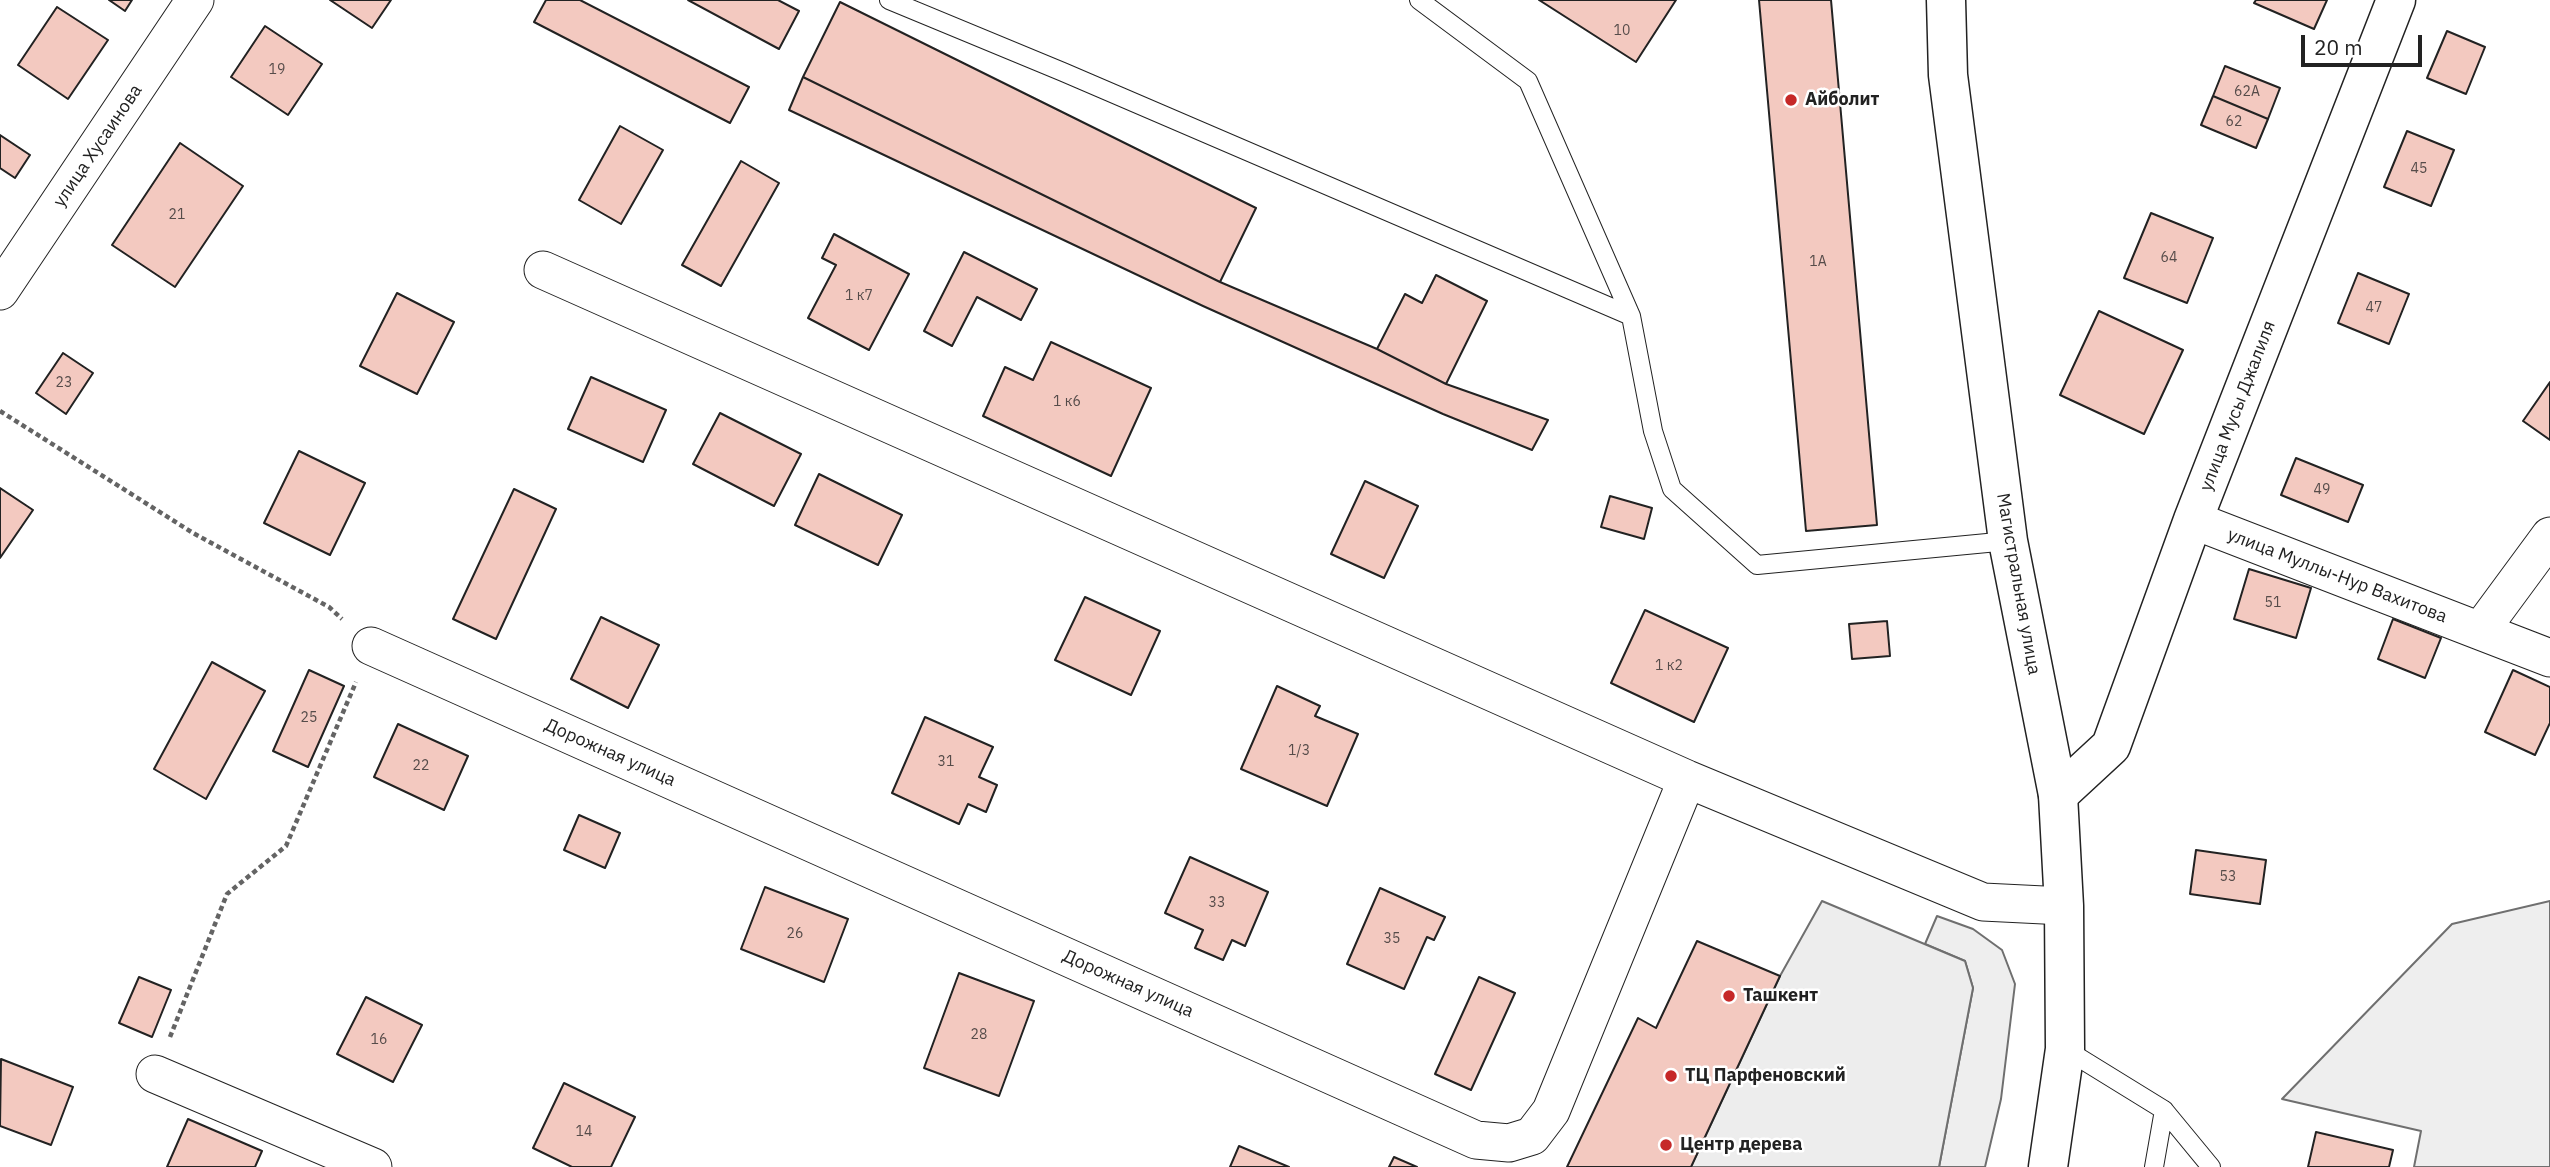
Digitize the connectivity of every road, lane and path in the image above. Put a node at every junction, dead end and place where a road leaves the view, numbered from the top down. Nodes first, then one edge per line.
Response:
1 (195, 0) edge
2 (889, 0) edge
3 (1419, 0) edge
4 (1946, 0) edge
5 (2396, 0) edge
6 (543, 270) dead end
7 (0, 291) edge
8 (1631, 316) junction
9 (0, 411) edge
10 (2193, 520) junction
11 (2550, 536) edge
12 (2008, 541) junction
13 (2480, 631) junction
14 (371, 646) junction
15 (2550, 658) edge
16 (1687, 779) junction
17 (2058, 795) junction
18 (2064, 906) junction
19 (2065, 1049) junction
20 (155, 1074) joint
21 (2164, 1110) junction
22 (373, 1167) edge
23 (2048, 1167) edge
24 (2154, 1167) edge
25 (2211, 1167) edge

1 - 7 street, улица Хусаинова
2 - 8 lane
3 - 8 lane
4 - 12 main road, Магистральная улица
5 - 10 main road, улица Мусы Джалиля
6 - 16 street
8 - 12 lane
9 - 14 path
10 - 13 street, улица Муллы-Нур Вахитова
10 - 17 main road, улица Мусы Джалиля
11 - 13 street
12 - 17 main road, Магистральная улица
13 - 15 street, улица Муллы-Нур Вахитова
14 - 16 street, Дорожная улица
14 - 20 path
16 - 18 street
17 - 18 main road, Магистральная улица
18 - 19 main road, Магистральная улица
19 - 21 lane
19 - 23 main road, Магистральная улица
20 - 22 street
21 - 24 lane
21 - 25 lane

